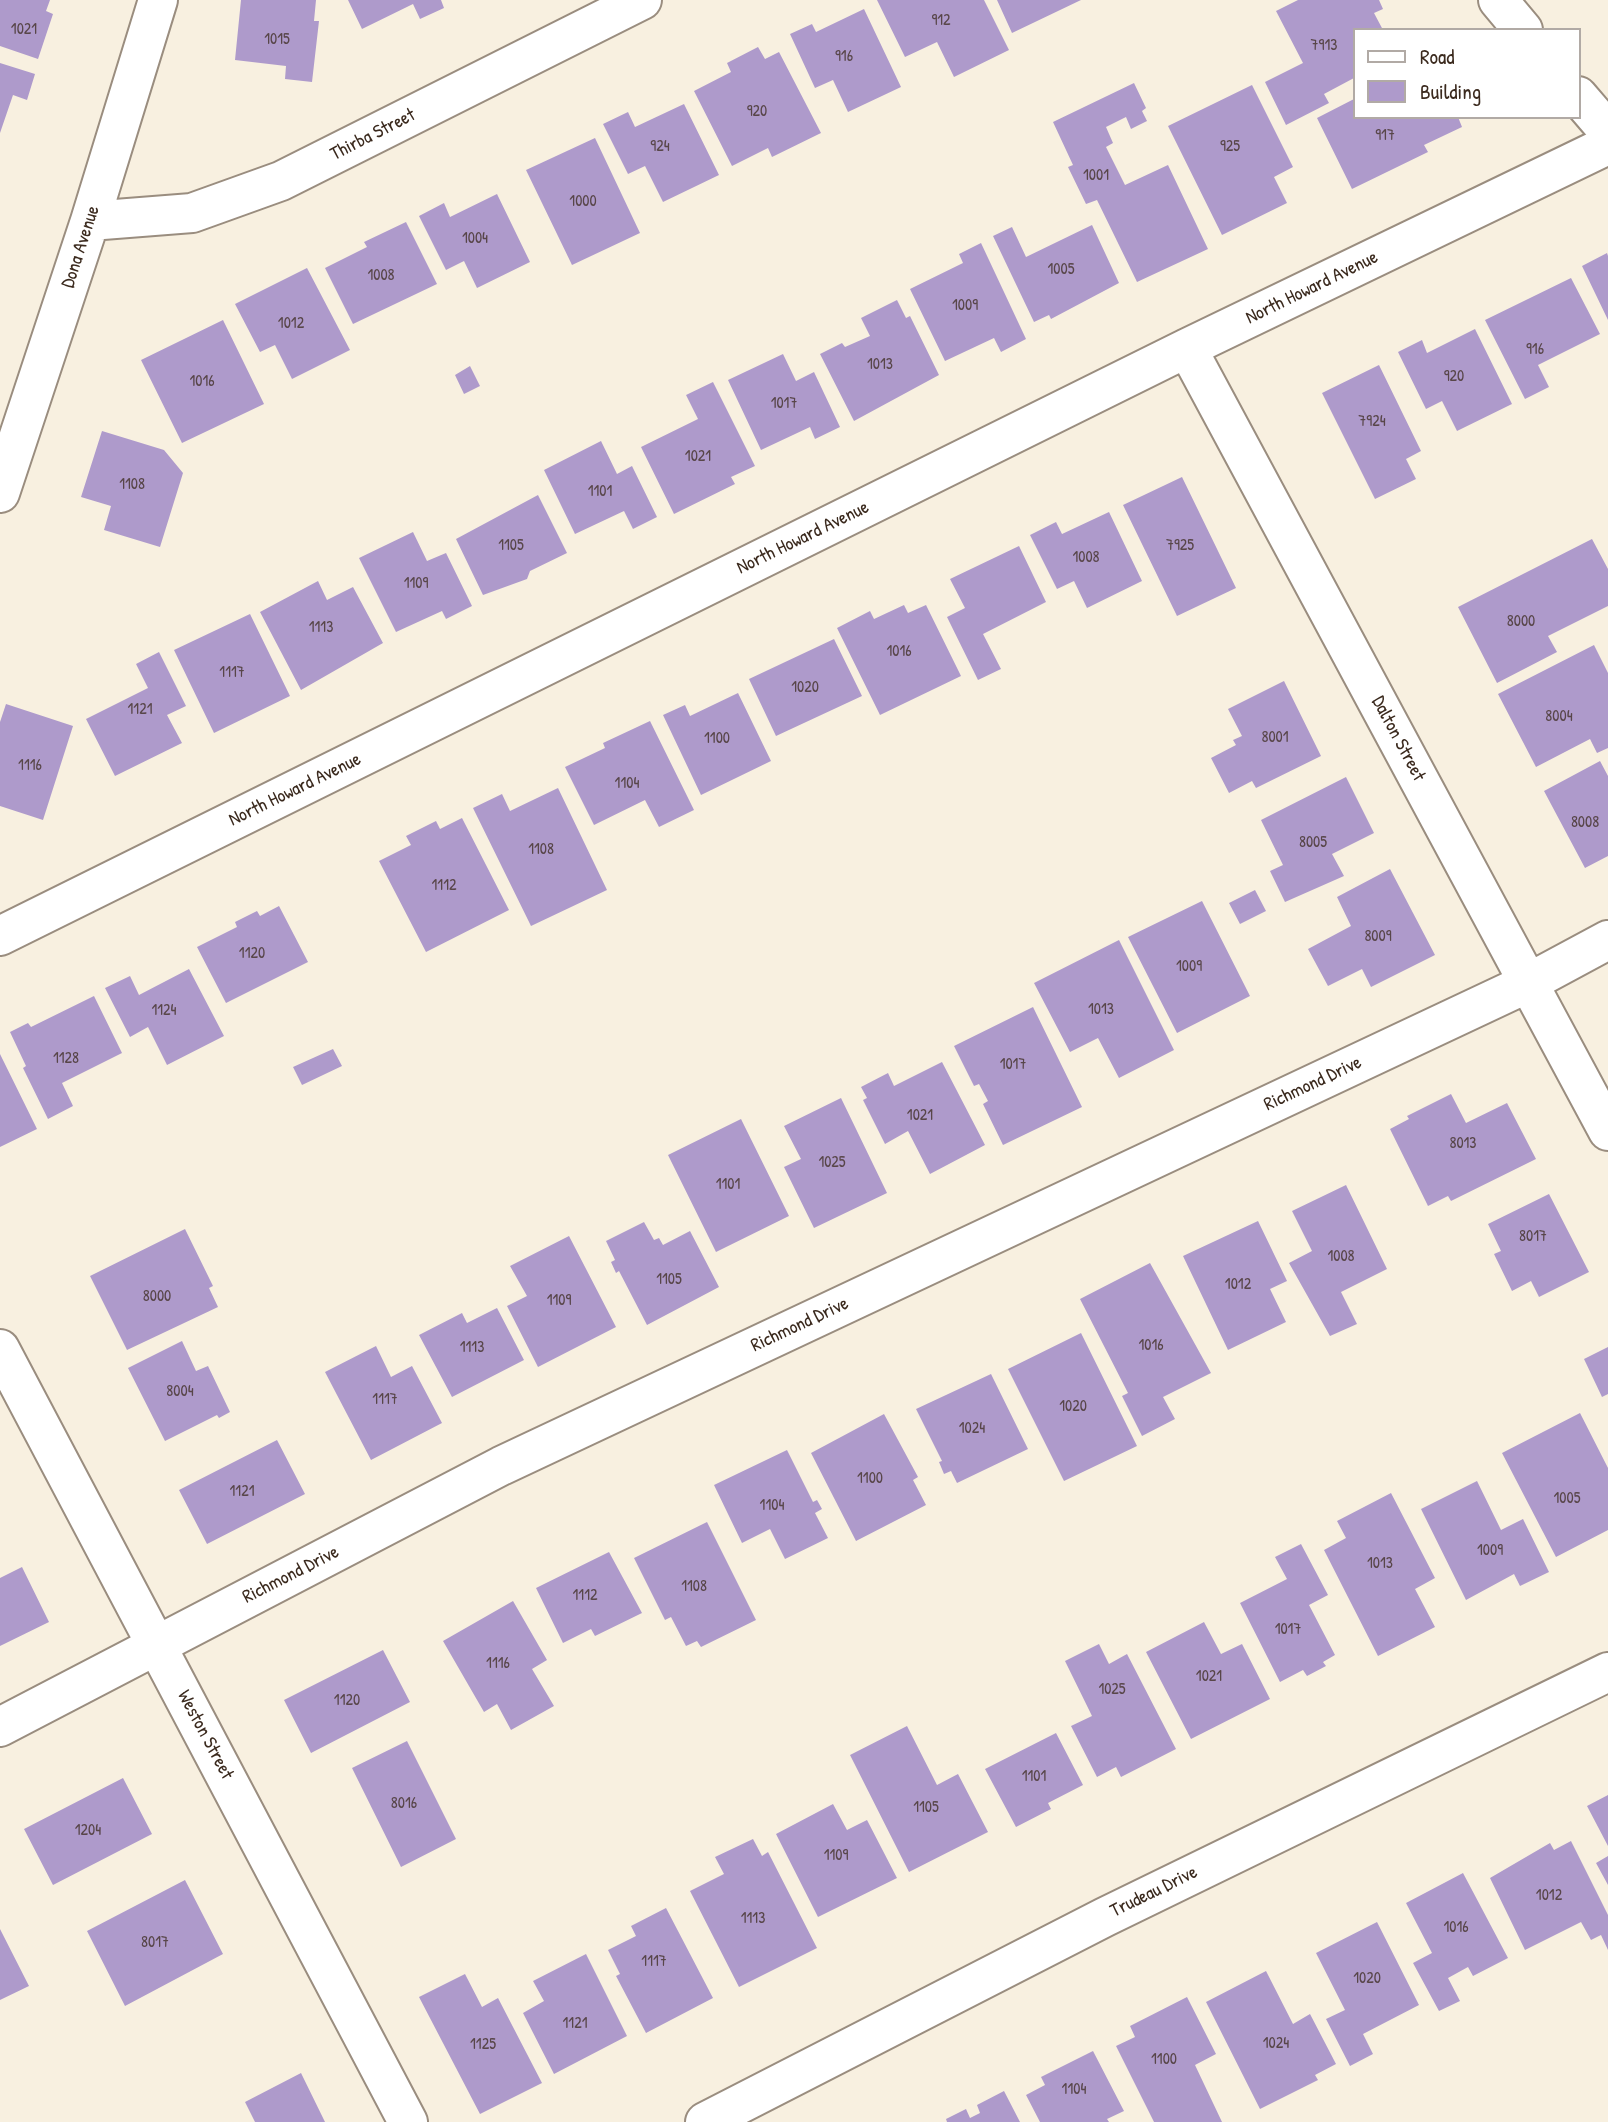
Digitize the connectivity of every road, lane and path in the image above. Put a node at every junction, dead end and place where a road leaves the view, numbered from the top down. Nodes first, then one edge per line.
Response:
1 (158, 0) edge
2 (642, 0) edge
3 (1498, 0) edge
4 (1521, 28) edge
5 (1580, 98) edge
6 (1608, 131) edge
7 (1608, 145) edge
8 (90, 221) junction
9 (1187, 348) junction
10 (0, 493) edge
11 (0, 936) edge
12 (1608, 940) edge
13 (1528, 983) junction
14 (1608, 1132) edge
15 (0, 1349) edge
16 (158, 1644) junction
17 (1608, 1672) edge
18 (0, 1727) edge
19 (408, 2122) edge
20 (705, 2122) edge

1 - 8 street, Dona Avenue
2 - 8 street, Thirba Street
3 - 4 street
5 - 6 street
7 - 9 street, North Howard Avenue
8 - 10 street, Dona Avenue
9 - 11 street, North Howard Avenue
9 - 13 street, Dalton Street
12 - 13 street, Richmond Drive
13 - 14 street, Dalton Street
13 - 16 street, Richmond Drive
15 - 16 street, Weston Street
16 - 18 street, Richmond Drive
16 - 19 street, Weston Street
17 - 20 street, Trudeau Drive

